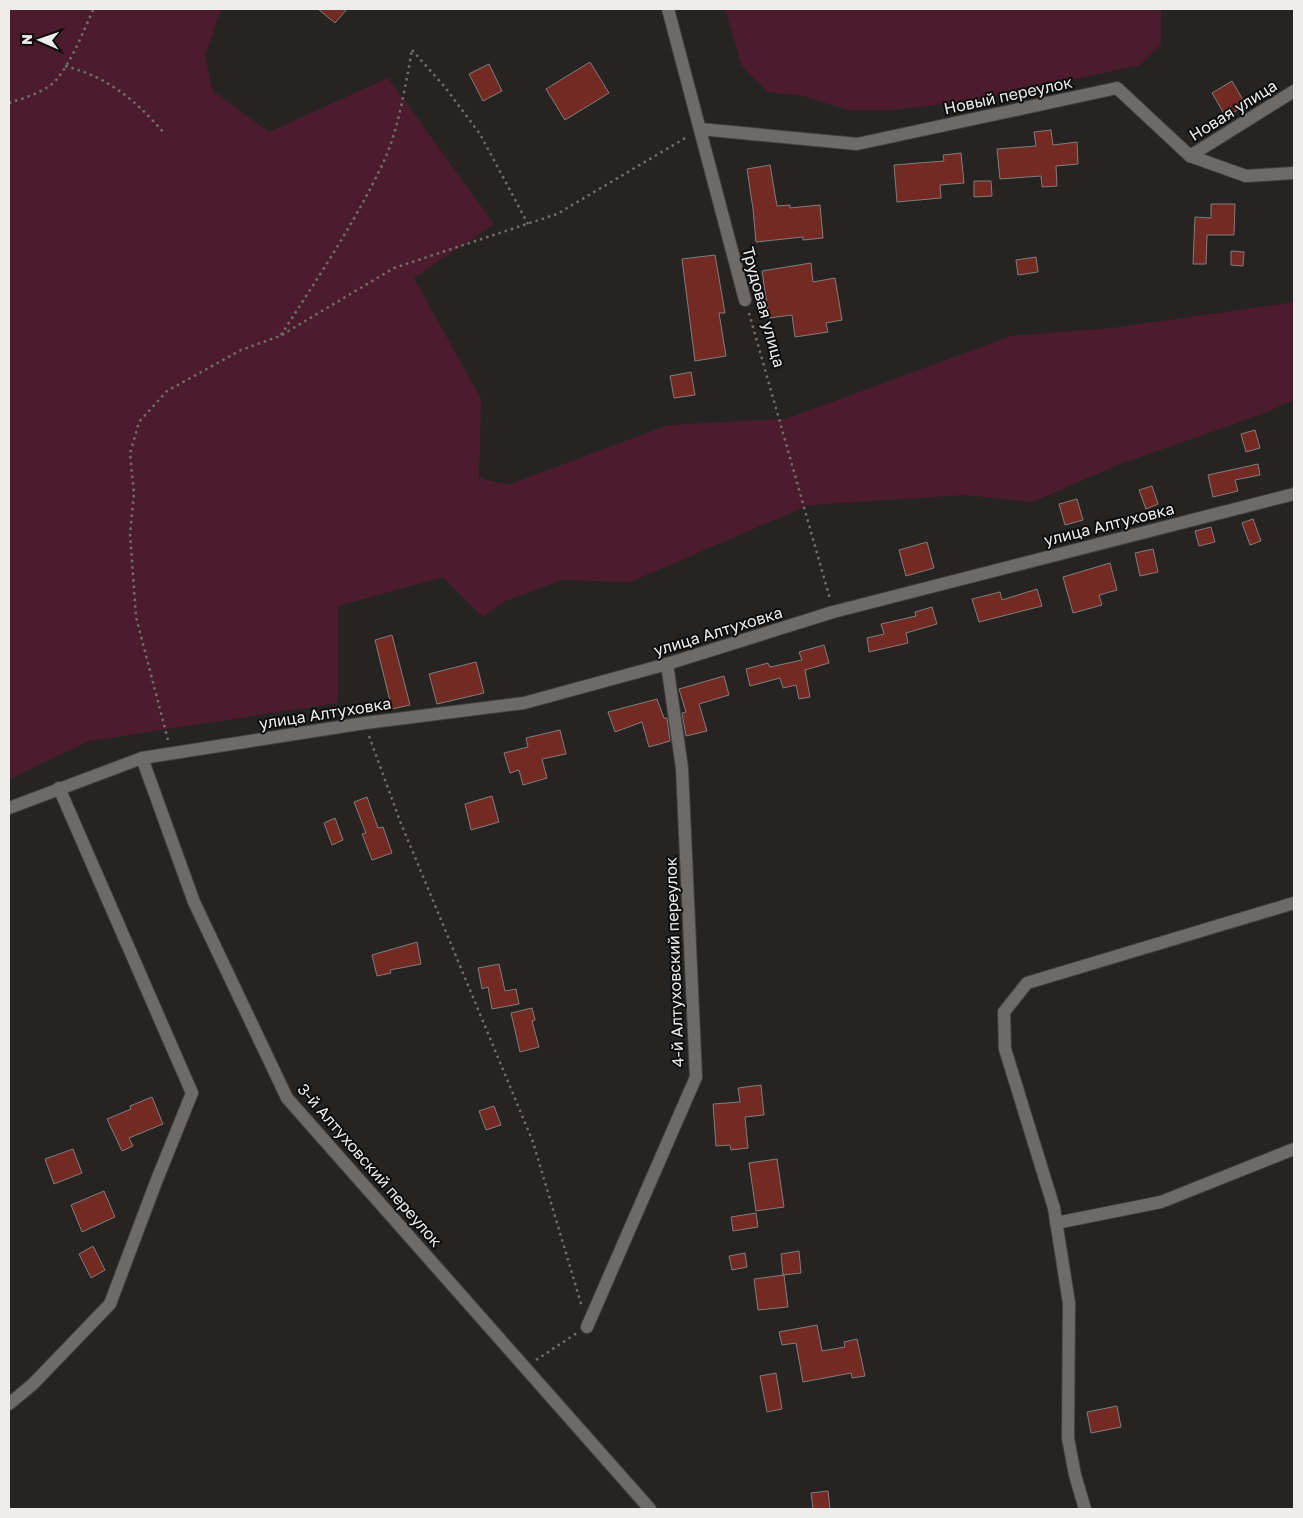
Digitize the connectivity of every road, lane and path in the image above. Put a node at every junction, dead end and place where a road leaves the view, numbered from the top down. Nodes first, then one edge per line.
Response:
1 (668, 9) edge
2 (93, 10) edge
3 (65, 66) junction
4 (1294, 91) edge
5 (9, 103) edge
6 (700, 129) junction
7 (165, 134) dead end
8 (1190, 156) junction
9 (1294, 173) edge
10 (528, 224) junction
11 (745, 300) joint
12 (280, 336) junction
13 (1294, 494) edge
14 (833, 612) junction
15 (667, 664) junction
16 (365, 723) junction
17 (171, 753) junction
18 (142, 758) junction
19 (59, 788) junction
20 (9, 808) edge
21 (1294, 903) edge
22 (1294, 1149) edge
23 (1056, 1223) junction
24 (587, 1326) junction
25 (525, 1367) junction
26 (9, 1404) edge
27 (650, 1509) edge
28 (1085, 1509) edge

1 - 6 street, Трудовая улица
2 - 3 path
3 - 5 path
3 - 7 path
4 - 8 street, Новая улица
6 - 8 street, Новый переулок
6 - 10 path
6 - 11 street, Трудовая улица
8 - 9 street, Новый переулок
10 - 12 path
10 - 12 path
11 - 14 path, Трудовая улица
12 - 17 path
13 - 14 street, улица Алтуховка
14 - 15 street, улица Алтуховка
15 - 16 street, улица Алтуховка
15 - 24 street, 4-й Алтуховский переулок
16 - 17 street, улица Алтуховка
16 - 24 path
17 - 18 street, улица Алтуховка
18 - 19 street, улица Алтуховка
18 - 25 street, 3-й Алтуховский переулок
19 - 20 street, улица Алтуховка
19 - 26 street
21 - 23 street
22 - 23 street
23 - 28 street
24 - 25 path
25 - 27 street, 3-й Алтуховский переулок

